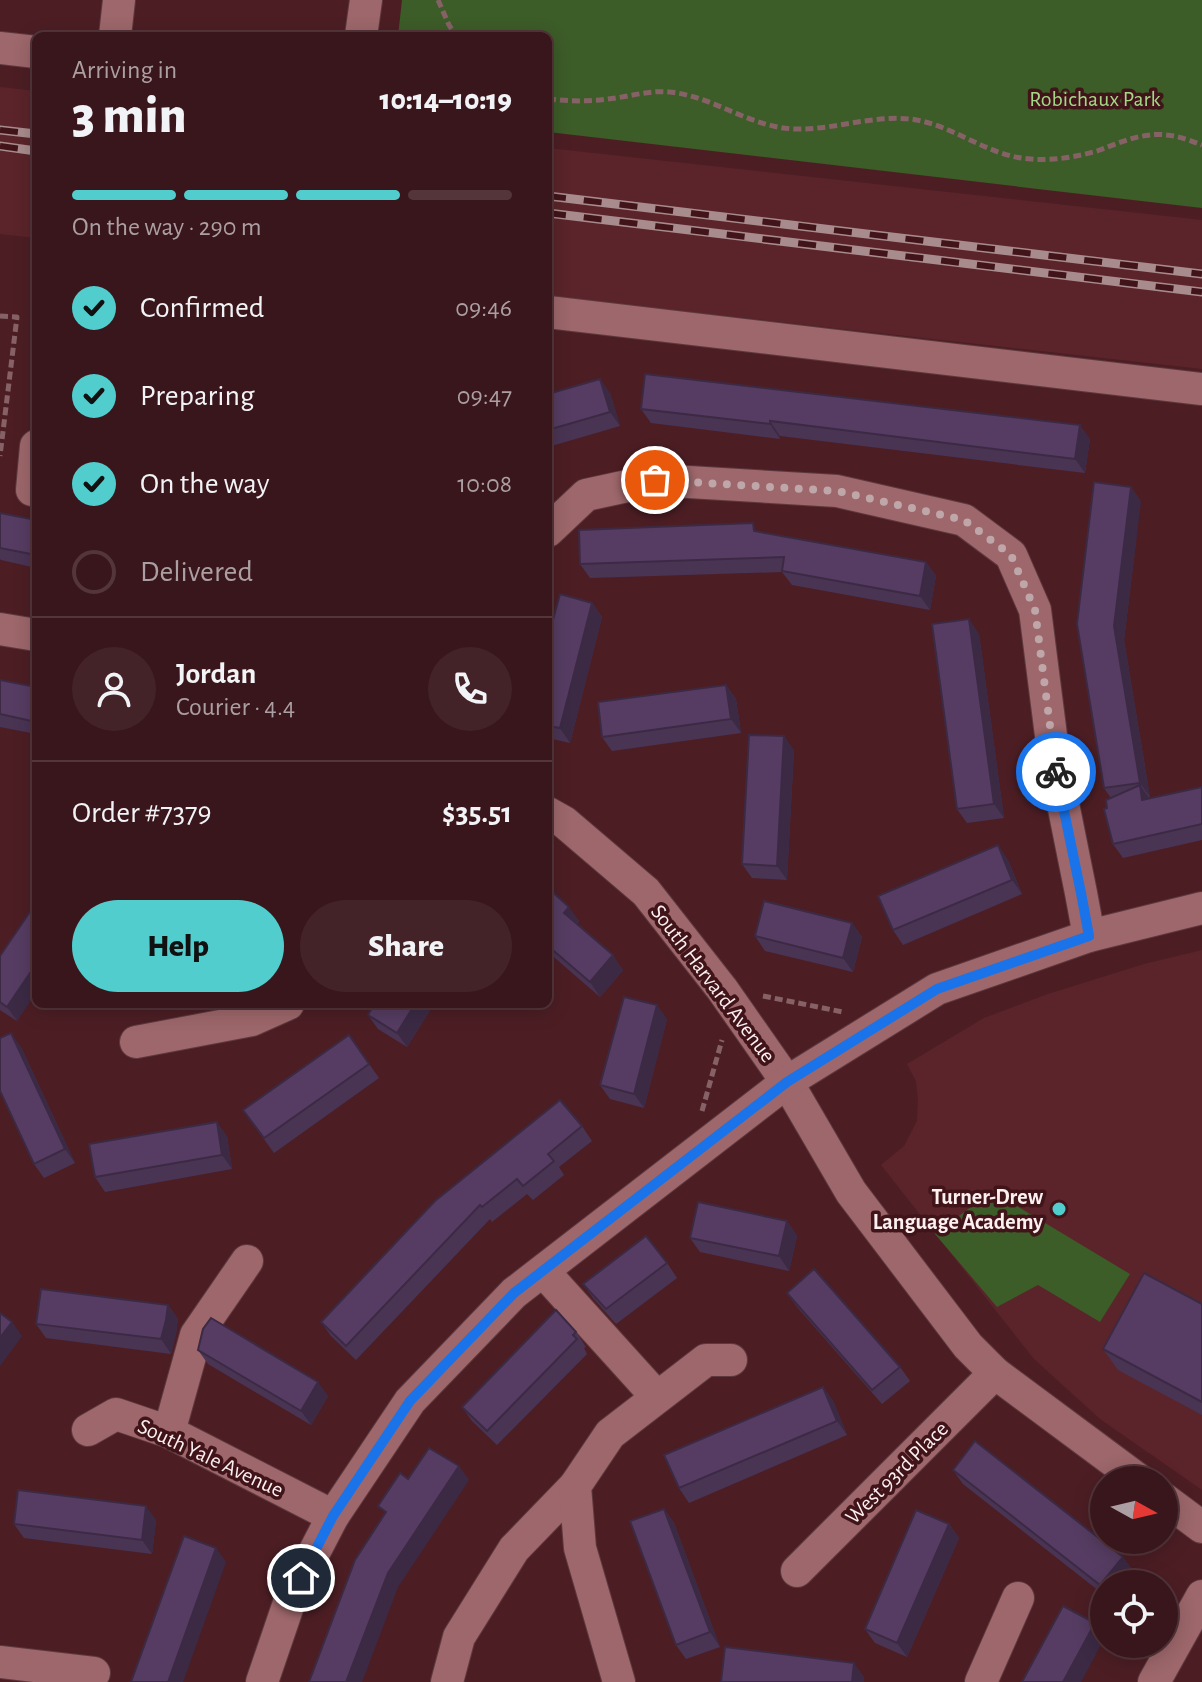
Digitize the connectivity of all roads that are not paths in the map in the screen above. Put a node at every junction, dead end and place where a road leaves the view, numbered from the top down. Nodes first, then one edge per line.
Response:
1 (119, 0) edge
2 (366, 0) edge
3 (115, 32) edge
4 (362, 32) edge
5 (0, 48) edge
6 (32, 52) edge
7 (552, 312) edge
8 (1202, 389) edge
9 (552, 527) edge
10 (0, 629) edge
11 (32, 634) edge
12 (552, 815) edge
13 (1202, 908) edge
14 (1089, 936) junction
15 (279, 1008) edge
16 (136, 1042) dead end
17 (787, 1082) junction
18 (247, 1261) dead end
19 (543, 1271) junction
20 (731, 1360) dead end
21 (995, 1373) junction
22 (657, 1397) junction
23 (88, 1430) dead end
24 (169, 1432) junction
25 (1120, 1466) edge
26 (575, 1486) junction
27 (1178, 1509) edge
28 (333, 1516) junction
29 (1202, 1527) edge
30 (797, 1571) dead end
31 (1202, 1596) edge
32 (1018, 1598) dead end
33 (0, 1662) edge
34 (94, 1673) dead end
35 (262, 1682) edge
36 (447, 1682) edge
37 (619, 1682) edge
38 (981, 1682) edge
39 (1154, 1682) edge

1 - 3 street
2 - 4 street
5 - 6 street
7 - 8 street
9 - 14 street
10 - 11 street
12 - 17 street, South Harvard Avenue
13 - 14 street, South Harvard Avenue
14 - 17 street, South Harvard Avenue
15 - 16 street
17 - 19 street
17 - 21 street
18 - 24 street
19 - 22 street
19 - 28 street
20 - 22 street
21 - 25 street
21 - 30 street, West 93rd Place
22 - 26 street
23 - 24 street, South Yale Avenue
24 - 28 street, South Yale Avenue
26 - 36 street
26 - 37 street
27 - 29 street
28 - 35 street
31 - 39 street
32 - 38 street
33 - 34 street

